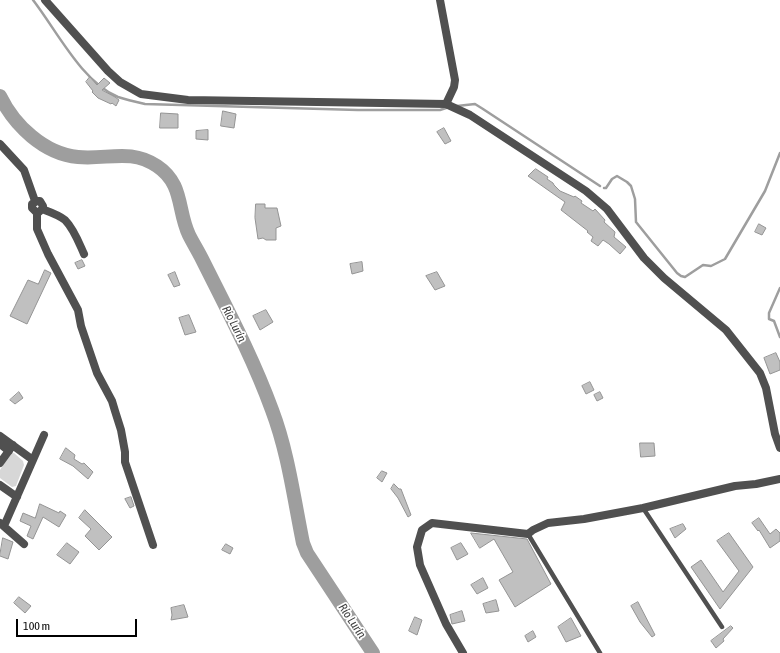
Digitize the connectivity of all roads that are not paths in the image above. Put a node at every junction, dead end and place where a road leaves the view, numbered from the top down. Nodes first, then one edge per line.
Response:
1 (45, 0) edge
2 (440, 0) edge
3 (446, 104) junction
4 (0, 144) edge
5 (39, 211) junction
6 (84, 254) dead end
7 (44, 435) dead end
8 (0, 436) edge
9 (0, 444) edge
10 (11, 448) junction
11 (780, 448) edge
12 (33, 460) junction
13 (0, 463) edge
14 (780, 479) edge
15 (0, 485) edge
16 (17, 497) junction
17 (643, 508) junction
18 (2, 524) edge
19 (528, 534) junction
20 (24, 544) dead end
21 (153, 545) dead end
22 (722, 627) dead end
23 (463, 653) edge
24 (600, 653) edge

1 - 3 street
2 - 3 street
3 - 11 street
4 - 5 street
5 - 6 street
5 - 21 street
7 - 12 street
8 - 10 street
9 - 10 street
10 - 12 street
10 - 13 street
12 - 16 street
14 - 17 street
15 - 16 street
16 - 18 street
17 - 19 street
17 - 22 lane
18 - 20 street
19 - 23 street
19 - 24 lane

